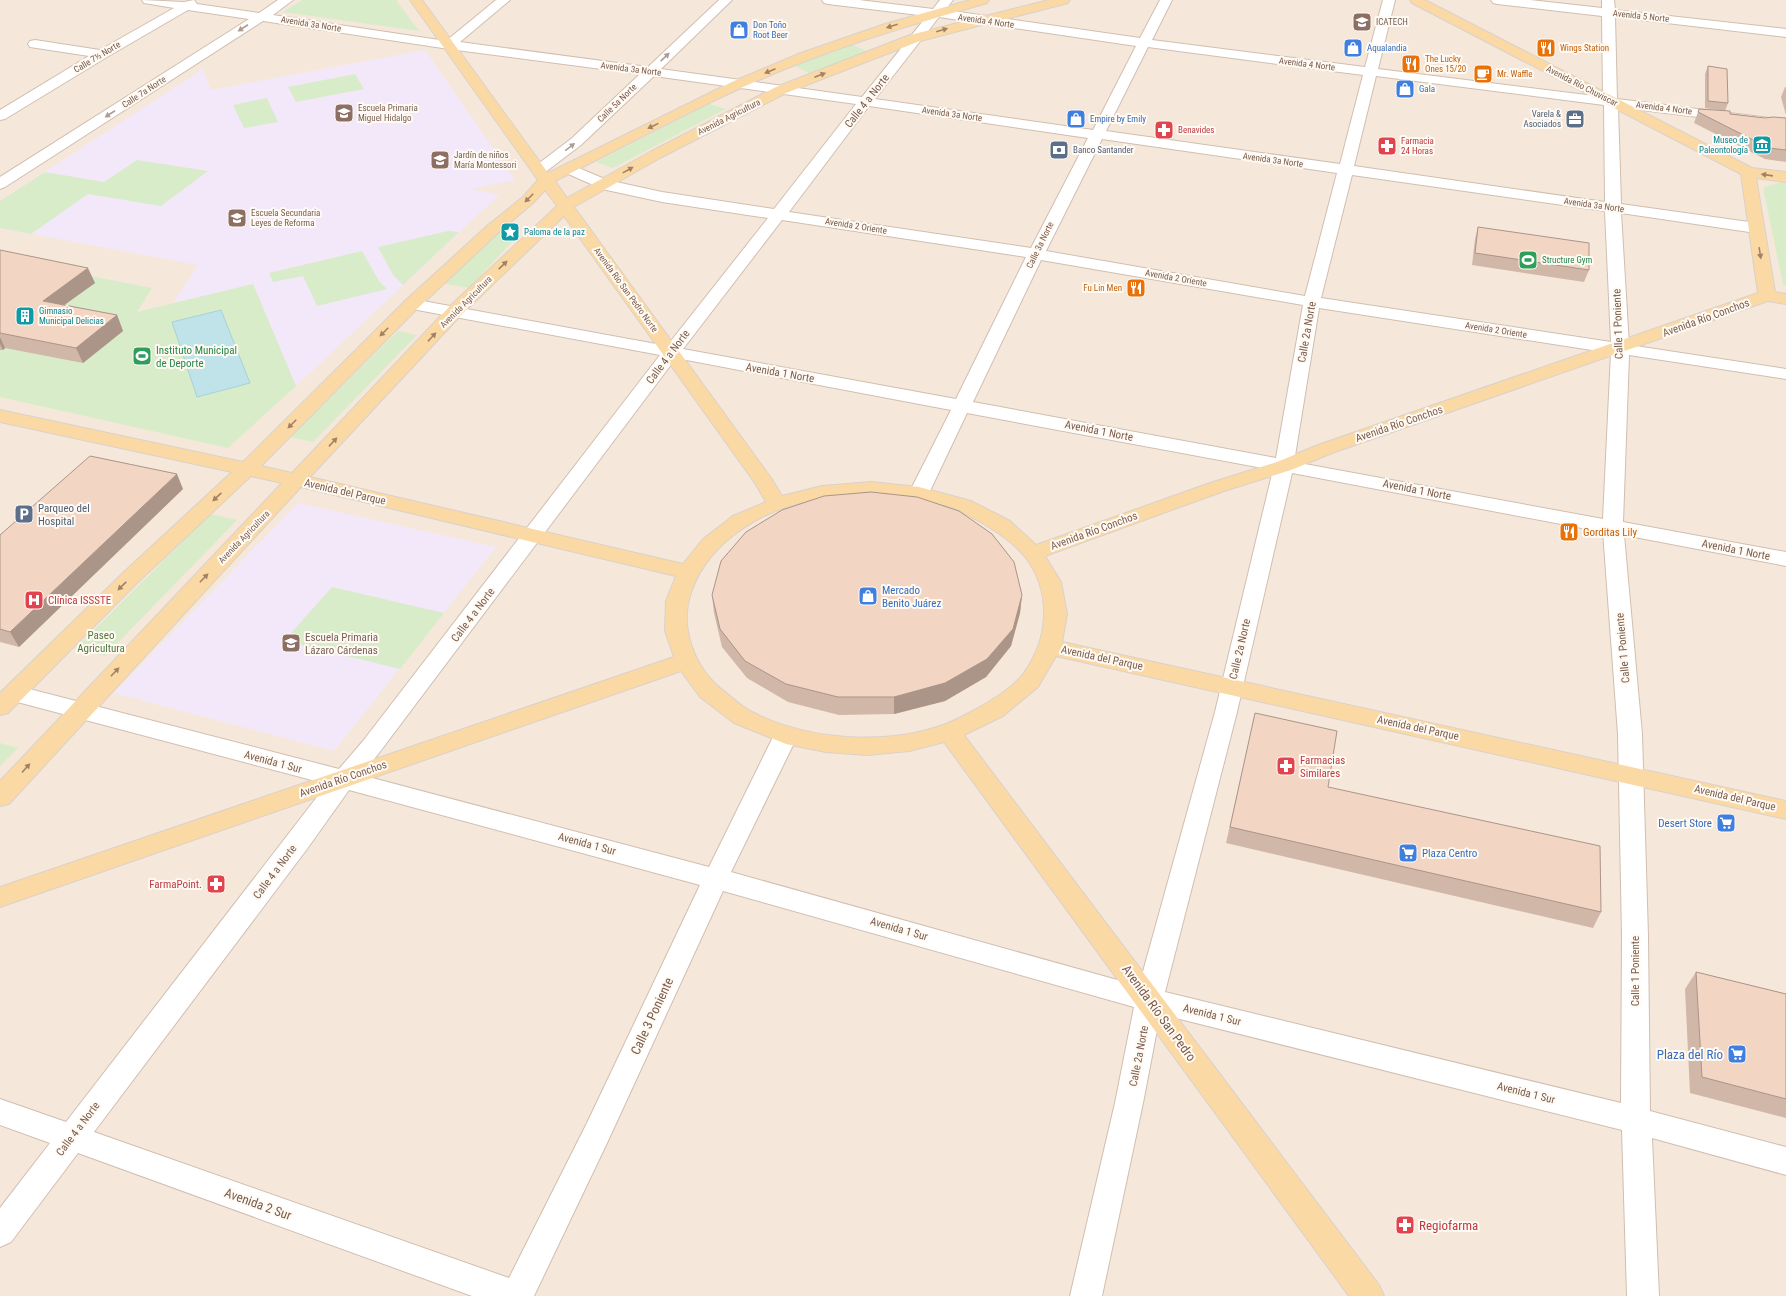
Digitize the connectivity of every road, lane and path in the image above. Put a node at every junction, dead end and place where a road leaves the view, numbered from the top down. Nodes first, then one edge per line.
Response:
1 (148, 0) edge
2 (287, 0) edge
3 (416, 0) edge
4 (504, 0) edge
5 (726, 0) edge
6 (828, 0) edge
7 (947, 0) edge
8 (984, 0) edge
9 (1064, 0) edge
10 (1166, 0) edge
11 (1389, 0) edge
12 (1416, 0) edge
13 (1497, 0) edge
14 (191, 3) edge
15 (1608, 6) edge
16 (937, 13) junction
17 (262, 16) junction
18 (980, 20) junction
19 (1786, 33) edge
20 (915, 38) junction
21 (1144, 43) junction
22 (35, 44) dead end
23 (449, 45) junction
24 (102, 54) junction
25 (650, 71) junction
26 (1370, 72) junction
27 (739, 84) junction
28 (781, 90) junction
29 (1611, 101) junction
30 (866, 102) junction
31 (0, 116) edge
32 (1786, 124) edge
33 (1096, 134) junction
34 (569, 169) junction
35 (1346, 170) junction
36 (1748, 172) junction
37 (543, 175) junction
38 (1786, 178) edge
39 (0, 184) edge
40 (602, 184) junction
41 (565, 206) junction
42 (1613, 208) junction
43 (779, 215) junction
44 (1756, 228) junction
45 (1036, 254) junction
46 (1767, 296) junction
47 (1786, 299) edge
48 (1312, 302) junction
49 (412, 304) junction
50 (455, 311) junction
51 (1620, 348) junction
52 (671, 353) junction
53 (1786, 374) edge
54 (962, 406) junction
55 (0, 416) edge
56 (1284, 466) junction
57 (246, 470) junction
58 (297, 480) junction
59 (919, 493) junction
60 (777, 504) junction
61 (1613, 527) junction
62 (533, 536) junction
63 (1033, 553) junction
64 (1786, 559) edge
65 (688, 572) junction
66 (1050, 647) junction
67 (686, 661) junction
68 (1231, 687) junction
69 (7, 700) edge
70 (78, 710) junction
71 (949, 732) junction
72 (786, 735) junction
73 (1632, 776) junction
74 (344, 779) junction
75 (0, 797) edge
76 (1786, 810) edge
77 (716, 878) junction
78 (0, 897) edge
79 (1149, 1000) junction
80 (0, 1112) edge
81 (1636, 1121) junction
82 (72, 1137) junction
83 (1786, 1161) edge
84 (0, 1232) edge
85 (517, 1296) edge
86 (1086, 1296) edge
87 (1368, 1296) edge
88 (1643, 1296) edge

1 - 14 street, Avenida 3a Norte
2 - 17 street, Calle 7a Norte
3 - 23 main road, Avenida Río San Pedro Norte
4 - 23 street
25 -> 5 street, Calle 5a Norte
6 - 16 street, Avenida 4 Norte
7 - 16 street, Calle 4 a Norte
8 - 16 main road
9 - 18 main road, Avenida Agricultura
10 - 21 street, Calle 3a Norte
11 - 26 street, Calle 2a Norte
12 - 29 main road, Avenida Río Chuviscar
13 - 15 street, Avenida 5 Norte
14 - 17 street, Avenida 3a Norte
14 - 24 street, Calle 7½ Norte
15 - 19 street, Avenida 5 Norte
15 - 29 street, Calle 1 Poniente
16 - 18 street, Avenida 4 Norte
16 - 20 street, Calle 4 a Norte
16 -> 27 main road
17 - 23 street, Avenida 3a Norte
17 -> 39 street, Calle 7a Norte
20 -> 18 main road, Avenida Agricultura
18 - 21 street, Avenida 4 Norte
28 -> 20 main road, Avenida Agricultura
20 - 30 street, Calle 4 a Norte
21 - 26 street, Avenida 4 Norte
21 - 33 street, Calle 3a Norte
22 - 24 street
23 - 25 street, Avenida 3a Norte
23 - 37 main road, Avenida Río San Pedro Norte
24 - 31 street, Calle 7½ Norte
25 - 27 street, Avenida 3a Norte
37 -> 25 street, Calle 5a Norte
26 - 29 street, Avenida 4 Norte
26 - 35 street, Calle 2a Norte
27 - 28 street, Avenida 3a Norte
27 -> 34 main road
28 - 30 street, Avenida 3a Norte
40 -> 28 main road, Avenida Agricultura
29 - 32 street, Avenida 4 Norte
29 - 36 main road, Avenida Río Chuviscar
29 - 42 street, Calle 1 Poniente
30 - 33 street, Avenida 3a Norte
30 - 43 street, Calle 4 a Norte
33 - 35 street, Avenida 3a Norte
33 - 45 street, Calle 3a Norte
34 - 37 main road
34 - 40 street, Avenida 2 Oriente
35 - 42 street, Avenida 3a Norte
35 - 48 street, Calle 2a Norte
38 -> 36 main road, Avenida Río Chuviscar
36 - 44 main road
37 - 41 main road, Avenida Río San Pedro Norte
37 -> 49 main road
40 - 41 main road, Avenida Agricultura
40 - 43 street, Avenida 2 Oriente
50 -> 41 main road, Avenida Agricultura
41 - 52 main road, Avenida Río San Pedro Norte
42 - 44 street, Avenida 3a Norte
42 - 51 street, Calle 1 Poniente
43 - 45 street, Avenida 2 Oriente
43 - 52 street, Calle 4 a Norte
44 -> 46 main road
45 - 48 street, Avenida 2 Oriente
45 - 54 street, Calle 3a Norte
46 - 47 main road
46 - 51 main road, Avenida Río Conchos
48 - 51 street, Avenida 2 Oriente
48 - 56 street, Calle 2a Norte
49 - 50 street, Avenida 1 Norte
49 -> 57 main road
50 - 52 street, Avenida 1 Norte
58 -> 50 main road, Avenida Agricultura
51 - 53 street, Avenida 2 Oriente
51 - 56 main road, Avenida Río Conchos
51 - 61 street, Calle 1 Poniente
52 - 54 street, Avenida 1 Norte
52 - 60 main road, Avenida Río San Pedro Norte
52 - 62 street, Calle 4 a Norte
54 - 56 street, Avenida 1 Norte
54 - 59 street, Calle 3a Norte
55 - 57 main road, Avenida del Parque
56 - 61 street, Avenida 1 Norte
56 - 63 main road, Avenida Río Conchos
56 - 68 street, Calle 2a Norte
57 - 58 main road, Avenida del Parque
57 -> 69 main road
58 - 62 main road, Avenida del Parque
70 -> 58 main road, Avenida Agricultura
59 - 60 main road
59 - 63 main road
60 - 65 main road
61 - 64 street, Avenida 1 Norte
61 - 73 street, Calle 1 Poniente
62 - 65 main road, Avenida del Parque
62 - 74 street, Calle 4 a Norte
63 - 66 main road
65 - 67 main road
66 - 68 main road, Avenida del Parque
66 - 71 main road
67 - 72 main road
67 - 74 main road, Avenida Río Conchos
68 - 73 main road, Avenida del Parque
68 - 79 street, Calle 2a Norte
69 - 70 street, Avenida 1 Sur
70 - 74 street, Avenida 1 Sur
75 -> 70 main road, Avenida Agricultura
71 - 72 main road
71 - 79 main road, Avenida Río San Pedro
72 - 77 street, Calle 3 Poniente
73 - 76 main road, Avenida del Parque
73 - 81 street, Calle 1 Poniente
74 - 77 street, Avenida 1 Sur
74 - 78 main road, Avenida Río Conchos
74 - 82 street, Calle 4 a Norte
77 - 79 street, Avenida 1 Sur
77 - 85 street, Calle 3 Poniente
79 - 81 street, Avenida 1 Sur
79 - 86 street, Calle 2a Norte
79 - 87 main road, Avenida Río San Pedro
80 - 82 street, Avenida 2 Sur
81 - 83 street, Avenida 1 Sur
81 - 88 street, Calle 1 Poniente
82 - 84 street, Calle 4 a Norte
82 - 85 street, Avenida 2 Sur

